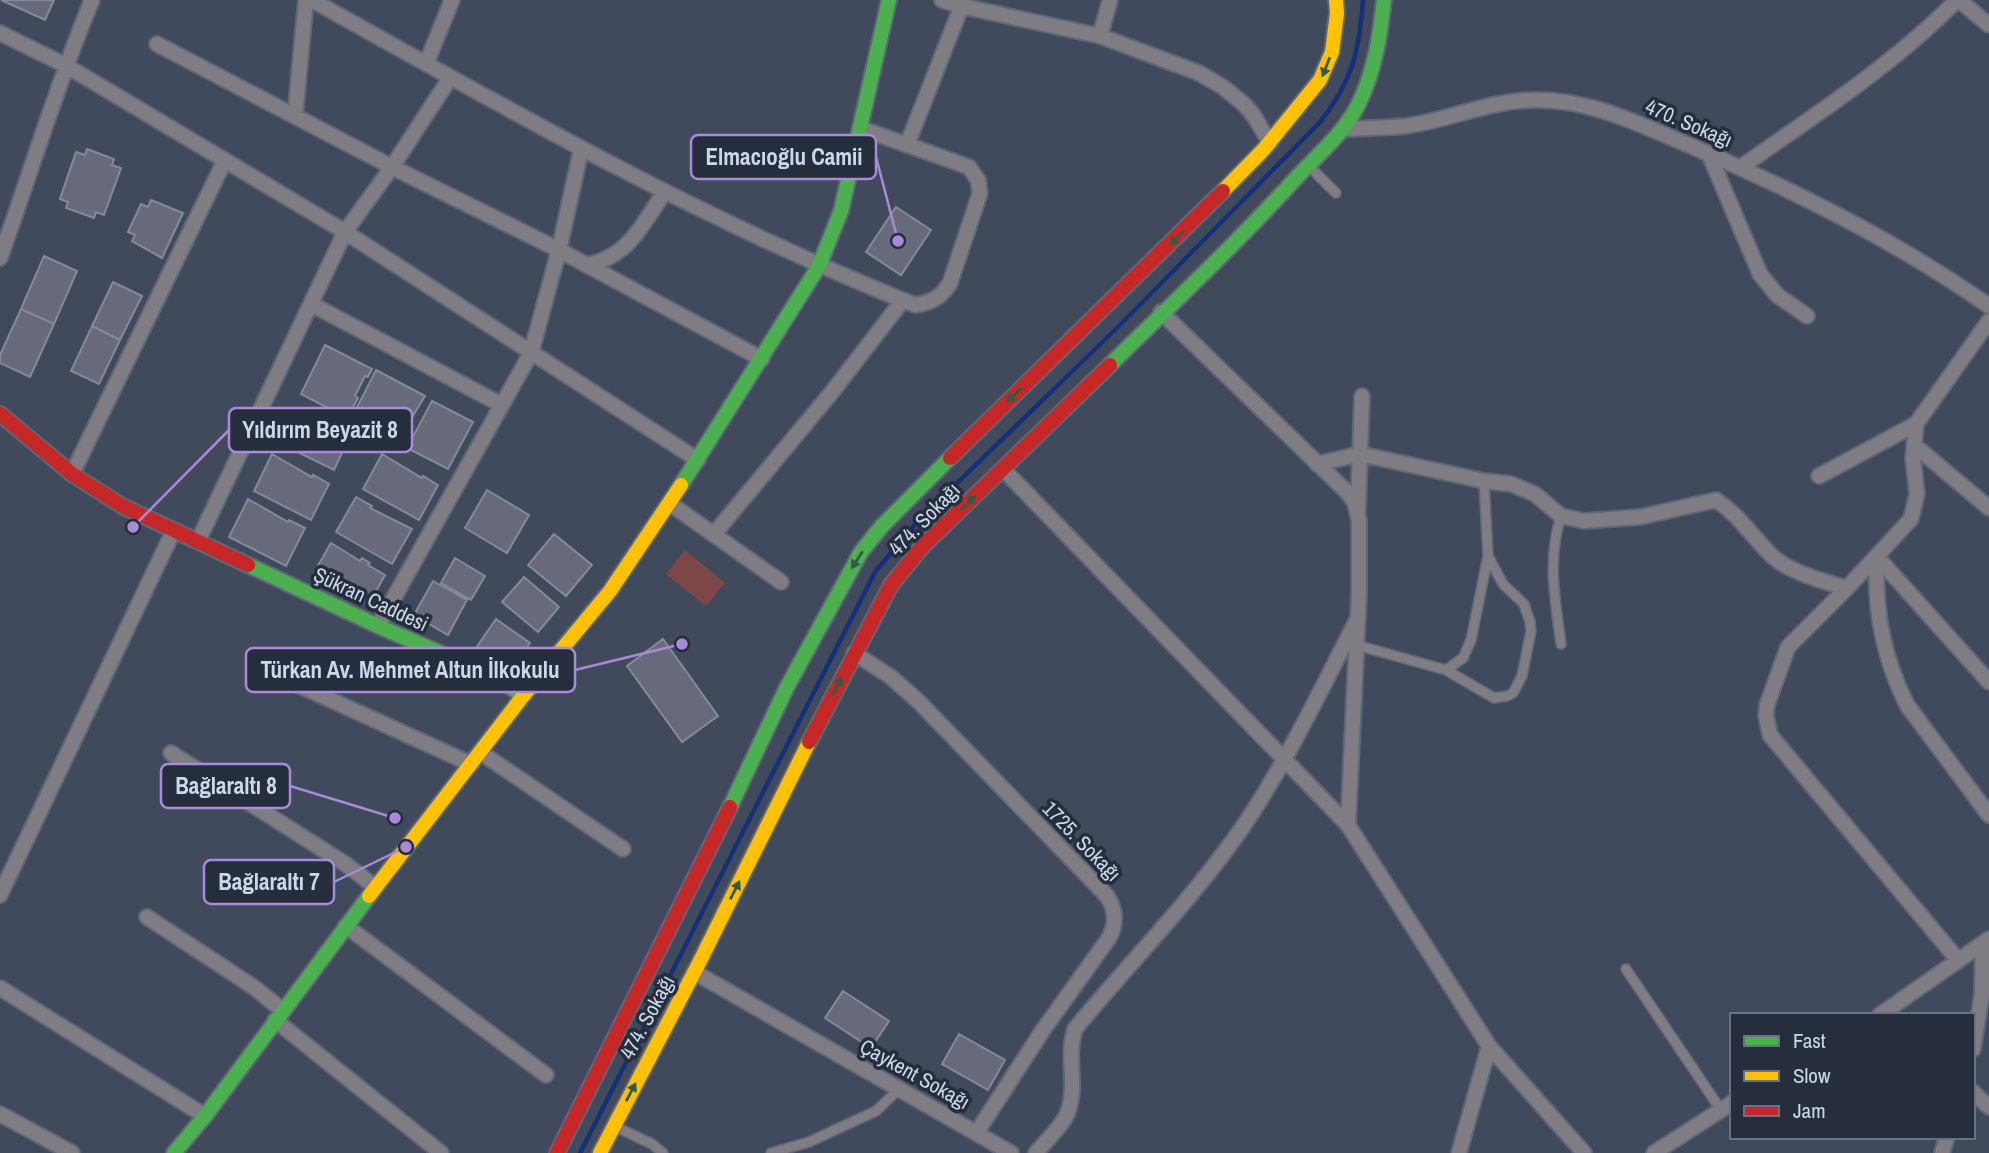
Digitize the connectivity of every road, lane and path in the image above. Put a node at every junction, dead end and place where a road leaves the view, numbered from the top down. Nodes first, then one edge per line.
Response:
1 (92, 0) edge
2 (306, 0) edge
3 (312, 0) edge
4 (452, 0) edge
5 (889, 0) edge
6 (942, 0) edge
7 (1110, 0) edge
8 (1336, 0) edge
9 (1384, 0) edge
10 (1958, 0) edge
11 (962, 3) edge
12 (1989, 25) edge
13 (0, 33) edge
14 (1100, 36) junction
15 (156, 44) dead end
16 (426, 64) junction
17 (65, 65) junction
18 (450, 78) junction
19 (295, 116) junction
20 (860, 128) junction
21 (1342, 128) junction
22 (1270, 143) junction
23 (907, 145) junction
24 (581, 150) junction
25 (1709, 154) junction
26 (225, 160) junction
27 (1309, 166) junction
28 (392, 167) junction
29 (1741, 167) junction
30 (1336, 192) dead end
31 (664, 193) junction
32 (345, 232) junction
33 (559, 250) junction
34 (0, 258) edge
35 (588, 265) junction
36 (819, 266) junction
37 (903, 300) junction
38 (311, 304) junction
39 (1989, 306) edge
40 (1161, 312) junction
41 (1807, 316) dead end
42 (1989, 321) edge
43 (531, 353) junction
44 (762, 359) junction
45 (1362, 396) dead end
46 (502, 405) junction
47 (0, 414) edge
48 (1916, 424) junction
49 (1914, 445) junction
50 (1360, 454) junction
51 (698, 460) junction
52 (1317, 464) junction
53 (1003, 469) junction
54 (72, 474) junction
55 (1819, 476) dead end
56 (1484, 481) junction
57 (669, 503) junction
58 (1989, 508) edge
59 (1358, 512) junction
60 (1562, 516) junction
61 (174, 530) junction
62 (714, 534) junction
63 (198, 541) junction
64 (1488, 556) junction
65 (1877, 557) junction
66 (781, 582) dead end
67 (1847, 588) junction
68 (1358, 618) junction
69 (378, 626) junction
70 (1561, 643) dead end
71 (1356, 645) junction
72 (854, 653) junction
73 (1446, 670) junction
74 (272, 673) dead end
75 (1989, 682) edge
76 (523, 696) junction
77 (171, 753) dead end
78 (475, 758) junction
79 (1283, 761) junction
80 (1989, 815) edge
81 (1348, 825) junction
82 (623, 849) dead end
83 (376, 887) junction
84 (0, 895) edge
85 (147, 917) dead end
86 (346, 926) junction
87 (1987, 944) edge
88 (1958, 960) junction
89 (1626, 969) dead end
90 (694, 972) junction
91 (0, 988) edge
92 (1888, 1013) edge
93 (278, 1015) junction
94 (1975, 1037) edge
95 (1489, 1046) junction
96 (546, 1074) dead end
97 (899, 1089) junction
98 (1975, 1094) edge
99 (1726, 1106) edge
100 (1989, 1107) edge
101 (0, 1114) edge
102 (205, 1116) junction
103 (614, 1126) junction
104 (977, 1132) junction
105 (72, 1153) edge
106 (174, 1153) edge
107 (441, 1153) edge
108 (557, 1153) edge
109 (600, 1153) edge
110 (663, 1153) edge
111 (771, 1153) edge
112 (1011, 1153) edge
113 (1036, 1153) edge
114 (1459, 1153) edge
115 (1584, 1153) edge
116 (1654, 1153) edge

1 - 17 street
2 - 19 street
3 - 16 street
4 - 16 street
5 - 20 street
6 - 11 street
7 - 14 street
8 -> 22 street, 474. Sokağı
9 - 21 street, 474. Sokağı
10 - 12 street
10 - 29 street
11 - 14 street
11 - 23 street
13 - 17 street
14 - 22 street
15 - 19 street
16 - 18 street
17 - 26 street
17 - 34 street
18 - 24 street
18 - 28 street
19 - 28 street
20 - 23 street
20 - 36 street
21 - 25 street, 470. Sokağı
21 - 27 street, 474. Sokağı
22 -> 108 street, 474. Sokağı
23 - 37 street
24 - 31 street
24 - 33 street
25 - 29 street, 470. Sokağı
25 - 41 street
26 - 32 street
26 - 54 street
27 - 30 lane
27 - 40 street, 474. Sokağı
28 - 32 street
28 - 33 street
29 - 39 street, 470. Sokağı
31 - 35 street
31 - 36 street
32 - 38 street
32 - 43 street
33 - 35 street
33 - 43 street
35 - 44 street
36 - 37 street
36 - 44 street
37 - 62 street
38 - 46 street
38 - 63 street
40 - 52 street
40 - 53 street, 474. Sokağı
42 - 48 street
43 - 46 street
43 - 51 street
44 - 51 street
45 - 50 street
46 - 69 street
47 - 54 street, Şükran Caddesi
48 - 49 street
48 - 55 street
49 - 58 street
49 - 65 street
50 - 52 street
50 - 56 street
50 - 59 street
51 - 57 street
52 - 59 street
72 -> 53 street, 474. Sokağı
53 - 79 street
54 - 61 street, Şükran Caddesi
56 - 60 street
56 - 64 lane
57 - 62 street
57 - 76 street
59 - 68 street
60 - 67 street
60 - 70 lane
61 - 63 street, Şükran Caddesi
61 - 84 street
62 - 66 street
63 - 69 street, Şükran Caddesi
64 - 73 lane
64 - 73 lane
65 - 67 street
65 - 75 street
65 - 80 street
67 - 88 street
68 - 71 street
68 - 79 street
69 - 76 street, Şükran Caddesi
71 - 73 lane
71 - 81 street
90 -> 72 street, 474. Sokağı
72 - 104 street, 1725. Sokağı
74 - 78 street
76 - 78 street
77 - 83 street
78 - 82 street
78 - 83 street
79 - 81 street
79 - 113 street
81 - 95 street
83 - 86 street
85 - 93 street
86 - 93 street
86 - 96 street
87 - 88 street
87 - 94 street
88 - 92 street
89 - 99 lane
90 - 97 street, Çaykent Sokağı
103 -> 90 street, 474. Sokağı
91 - 102 street
93 - 102 street
93 - 107 street
95 - 114 street
95 - 115 street
97 - 104 street, Çaykent Sokağı
97 - 111 lane
98 - 100 street
99 - 116 street
101 - 105 street
102 - 106 street
103 - 109 street, 474. Sokağı
103 - 110 lane
104 - 112 street, Çaykent Sokağı

